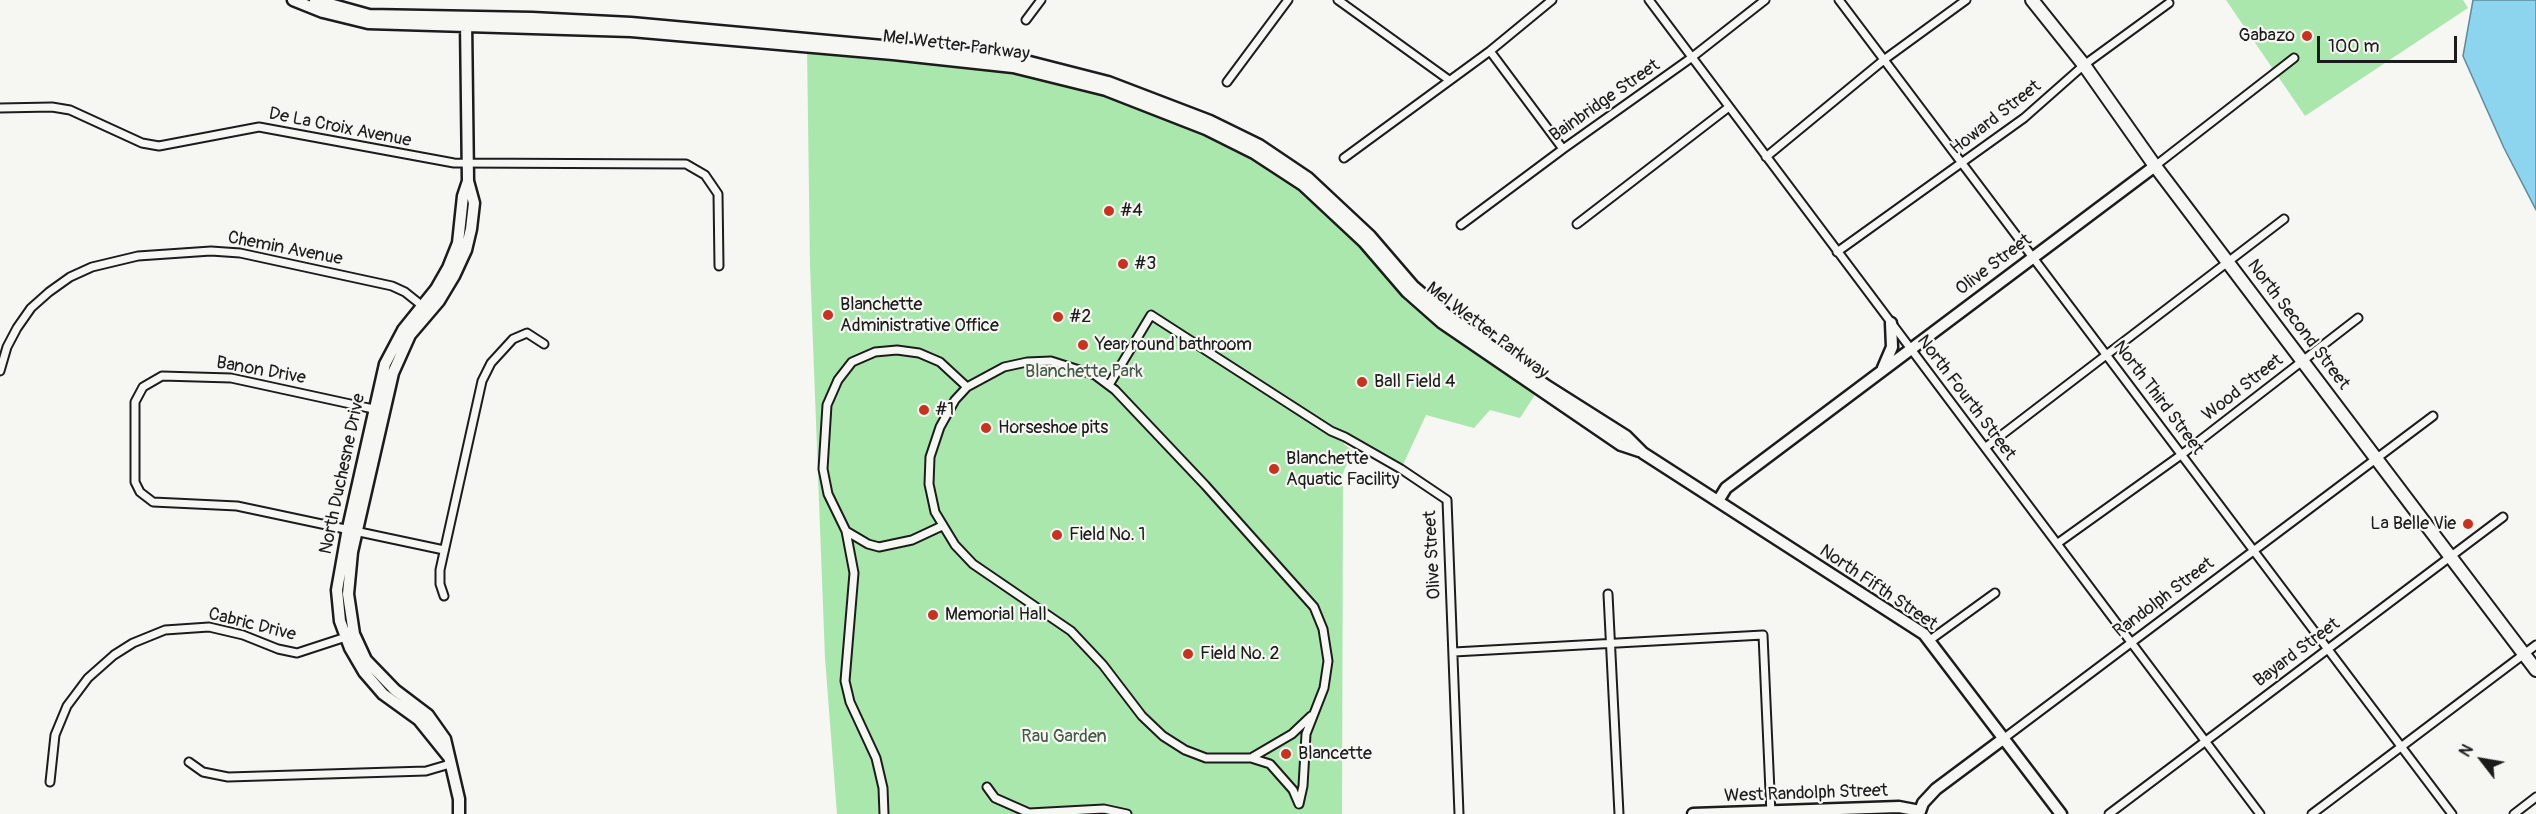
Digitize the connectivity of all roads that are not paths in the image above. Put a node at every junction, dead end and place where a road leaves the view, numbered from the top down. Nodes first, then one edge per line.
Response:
1 (293, 0) edge
2 (315, 0) edge
3 (1041, 0) edge
4 (1288, 0) edge
5 (1338, 0) edge
6 (1552, 0) edge
7 (1648, 0) edge
8 (1765, 0) edge
9 (1839, 0) edge
10 (1966, 0) edge
11 (2032, 0) edge
12 (2169, 3) dead end
13 (1026, 20) dead end
14 (466, 22) junction
15 (1490, 51) junction
16 (1691, 58) junction
17 (2294, 58) dead end
18 (1885, 59) junction
19 (2084, 65) junction
20 (1449, 80) junction
21 (1227, 82) dead end
22 (1729, 107) junction
23 (0, 108) edge
24 (1563, 149) junction
25 (1766, 157) junction
26 (1344, 158) dead end
27 (468, 163) junction
28 (1962, 164) junction
29 (2155, 166) junction
30 (2284, 219) dead end
31 (1577, 224) dead end
32 (1461, 225) dead end
33 (1838, 252) junction
34 (2032, 257) junction
35 (2229, 262) junction
36 (720, 266) dead end
37 (426, 309) junction
38 (2358, 318) dead end
39 (1891, 323) junction
40 (544, 344) dead end
41 (1910, 349) junction
42 (2106, 353) junction
43 (2302, 361) junction
44 (0, 371) edge
45 (1880, 373) junction
46 (1109, 385) junction
47 (967, 387) junction
48 (379, 410) junction
49 (2433, 416) dead end
50 (1986, 447) junction
51 (2181, 455) junction
52 (2376, 458) junction
53 (1718, 501) junction
54 (2503, 517) dead end
55 (942, 526) junction
56 (352, 529) junction
57 (846, 531) junction
58 (2058, 543) junction
59 (444, 550) junction
60 (2254, 552) junction
61 (2450, 557) junction
62 (1995, 592) dead end
63 (1608, 594) dead end
64 (444, 596) dead end
65 (350, 636) junction
66 (1930, 640) junction
67 (2132, 644) junction
68 (1610, 645) junction
69 (2536, 645) edge
70 (2327, 649) junction
71 (1454, 652) junction
72 (2524, 654) junction
73 (2536, 670) edge
74 (1311, 716) junction
75 (2003, 739) junction
76 (2205, 741) junction
77 (2402, 747) junction
78 (1251, 758) junction
79 (449, 760) junction
80 (189, 762) dead end
81 (50, 782) dead end
82 (987, 787) dead end
83 (2536, 797) edge
84 (1299, 804) junction
85 (1919, 812) edge
86 (1771, 813) edge
87 (459, 814) edge
88 (884, 814) edge
89 (1127, 814) edge
90 (1299, 814) edge
91 (1459, 814) edge
92 (1619, 814) edge
93 (1693, 814) edge
94 (2061, 814) edge
95 (2109, 814) edge
96 (2260, 814) edge
97 (2312, 814) edge
98 (2452, 814) edge
99 (2514, 814) edge

1 - 14 main road, Mel Wetter Parkway
2 - 14 main road, Mel Wetter Parkway
3 - 13 street
4 - 21 street
5 - 20 street
6 - 15 street
7 - 16 street, North Fourth Street
8 - 16 street, Bainbridge Street
9 - 18 street, North Third Street
10 - 18 street
11 - 19 main road, North Second Street
12 - 19 street, Howard Street
14 - 27 main road, North Duchesne Drive
14 - 53 main road, Mel Wetter Parkway
15 - 20 street
15 - 24 street
16 - 22 street, North Fourth Street
16 - 24 street, Bainbridge Street
17 - 29 street, Olive Street
18 - 25 street
18 - 28 street, North Third Street
19 - 28 street, Howard Street
19 - 29 main road, North Second Street
20 - 26 street
22 - 25 street, North Fourth Street
22 - 31 street
23 - 27 street, De La Croix Avenue
24 - 32 street, Bainbridge Street
25 - 33 street, North Fourth Street
27 - 36 street, De La Croix Avenue
27 - 37 main road, North Duchesne Drive
28 - 33 street, Howard Street
28 - 34 street, North Third Street
29 - 34 main road, Olive Street
29 - 35 main road, North Second Street
30 - 35 street
33 - 39 street, North Fourth Street
34 - 41 main road, Olive Street
34 - 42 street, North Third Street
35 - 42 street
35 - 43 main road, North Second Street
37 - 44 street, Chemin Avenue
37 - 48 main road, North Duchesne Drive
38 - 43 street, Wood Street
39 - 41 street, North Fourth Street
39 - 45 main road
40 - 59 street
41 - 45 main road, Olive Street
41 - 50 street, North Fourth Street
42 - 50 street
42 - 51 street, North Third Street
43 - 51 street, Wood Street
43 - 52 main road, North Second Street
45 - 53 main road, Olive Street
46 - 47 street
46 - 71 street, Olive Street
46 - 74 street
47 - 55 street
47 - 57 street
48 - 56 main road, North Duchesne Drive
48 - 56 street, Banon Drive
49 - 52 street, Randolph Street
50 - 58 street, North Fourth Street
51 - 58 street, Wood Street
51 - 60 street, North Third Street
52 - 60 street, Randolph Street
52 - 61 main road, North Second Street
53 - 66 main road, North Fifth Street
54 - 61 street, Bayard Street
55 - 57 street
55 - 78 street
56 - 59 street
56 - 65 main road, North Duchesne Drive
57 - 88 street
58 - 67 street, North Fourth Street
59 - 64 street
60 - 67 street, Randolph Street
60 - 70 street, North Third Street
61 - 70 street, Bayard Street
61 - 72 main road, North Second Street
62 - 66 street
63 - 68 street
65 - 79 main road, North Duchesne Drive
65 - 81 street, Cabric Drive
66 - 75 main road, North Fifth Street
67 - 75 street, Randolph Street
67 - 76 street, North Fourth Street
68 - 71 street
68 - 86 street
68 - 92 street
69 - 72 street
70 - 76 street, Bayard Street
70 - 77 street, North Third Street
71 - 91 street, Olive Street
72 - 73 main road, North Second Street
72 - 77 street
74 - 78 street
74 - 84 street
75 - 85 main road, Randolph Street
75 - 94 main road, North Fifth Street
76 - 95 street, Bayard Street
76 - 96 street, North Fourth Street
77 - 97 street
77 - 98 street, North Third Street
78 - 84 street
79 - 80 street
79 - 87 main road, North Duchesne Drive
82 - 89 street
83 - 99 street
84 - 90 street
85 - 86 main road, West Randolph Street
86 - 93 main road, West Randolph Street

